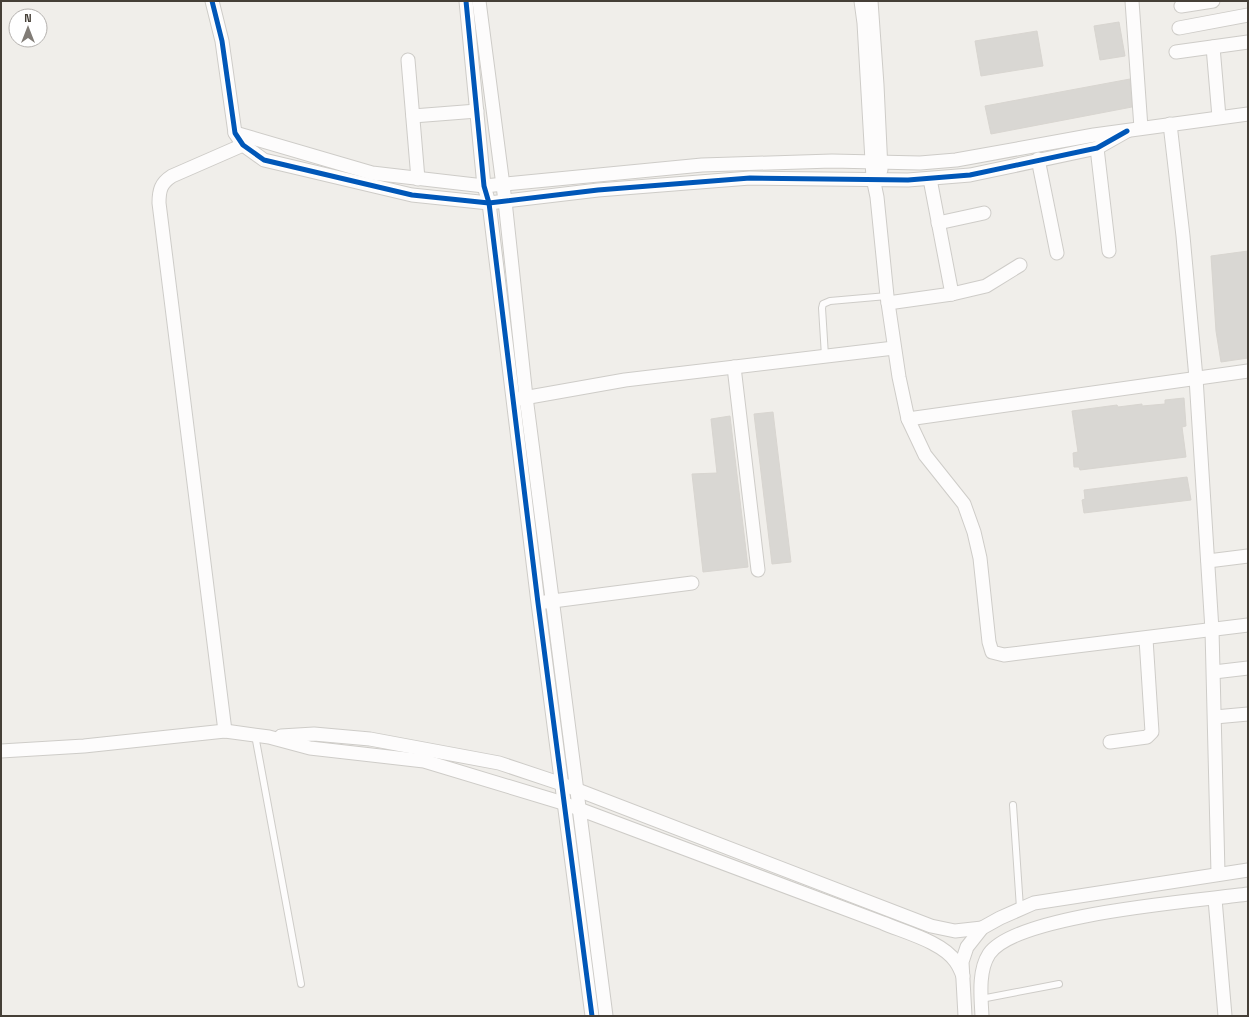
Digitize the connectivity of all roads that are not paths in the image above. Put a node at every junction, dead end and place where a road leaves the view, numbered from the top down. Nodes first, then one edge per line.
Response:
1 (212, 1) edge
2 (466, 1) edge
3 (479, 1) edge
4 (861, 1) edge
5 (871, 1) edge
6 (1132, 1) edge
7 (1213, 1) edge
8 (1181, 6) dead end
9 (1248, 14) edge
10 (1179, 28) dead end
11 (1248, 42) edge
12 (1212, 47) junction
13 (1176, 52) dead end
14 (408, 60) dead end
15 (477, 111) junction
16 (1248, 114) edge
17 (413, 116) junction
18 (1219, 117) junction
19 (1170, 124) junction
20 (1141, 128) junction
21 (1128, 131) junction
22 (235, 133) junction
23 (243, 145) junction
24 (1097, 148) junction
25 (1038, 159) junction
26 (876, 162) junction
27 (877, 178) junction
28 (418, 179) junction
29 (930, 179) junction
30 (502, 185) junction
31 (484, 186) junction
32 (505, 201) junction
33 (489, 203) junction
34 (984, 213) dead end
35 (938, 223) junction
36 (1109, 251) dead end
37 (1057, 253) dead end
38 (1020, 265) dead end
39 (952, 294) junction
40 (888, 299) junction
41 (894, 348) junction
42 (825, 356) junction
43 (734, 367) junction
44 (1248, 371) edge
45 (1196, 378) junction
46 (526, 397) junction
47 (513, 399) junction
48 (908, 419) junction
49 (1248, 556) edge
50 (1208, 561) junction
51 (758, 570) dead end
52 (692, 583) dead end
53 (552, 602) junction
54 (538, 603) junction
55 (1248, 625) edge
56 (1212, 630) junction
57 (1146, 639) junction
58 (1248, 668) edge
59 (1214, 672) junction
60 (1248, 714) edge
61 (1215, 717) junction
62 (225, 731) junction
63 (255, 735) junction
64 (269, 737) junction
65 (1110, 742) dead end
66 (1, 752) edge
67 (562, 784) junction
68 (577, 790) junction
69 (563, 803) junction
70 (1013, 805) dead end
71 (579, 809) junction
72 (1248, 870) edge
73 (1218, 873) junction
74 (1248, 894) edge
75 (1215, 898) junction
76 (1020, 908) junction
77 (982, 928) junction
78 (963, 976) junction
79 (301, 984) dead end
80 (1058, 984) dead end
81 (981, 999) junction
82 (592, 1016) edge
83 (606, 1016) edge
84 (965, 1016) edge
85 (982, 1016) edge
86 (1225, 1016) edge

1 - 22 street
2 - 15 street
3 - 30 street
4 - 26 street
5 - 26 street
6 - 20 street
7 - 8 street
9 - 10 street
11 - 12 street
12 - 13 street
12 - 18 street
14 - 17 street
15 - 17 street
15 - 31 street
16 - 18 street
17 - 28 street
18 - 19 street
19 - 20 street
19 - 45 street
20 - 21 street
21 - 24 street
21 - 26 street
22 - 23 street
22 - 28 street
23 - 33 street
23 - 62 street
24 - 25 street
24 - 36 street
25 - 29 street
25 - 37 street
26 - 27 street
26 - 30 street
27 - 29 street
27 - 32 street
27 - 40 street
28 - 31 street
29 - 35 street
30 - 31 street
30 - 32 street
31 - 33 street
32 - 33 street
32 - 46 street
33 - 47 street
34 - 35 street
35 - 39 street
38 - 39 street
39 - 40 street
40 - 41 street
40 - 42 lane
41 - 42 street
41 - 48 street
42 - 43 street
43 - 46 street
43 - 51 street
44 - 45 street
45 - 48 street
45 - 50 street
46 - 47 street
46 - 53 street
47 - 54 street
48 - 57 street
49 - 50 street
50 - 56 street
52 - 53 street
53 - 54 street
53 - 68 street
54 - 67 street
55 - 56 street
56 - 57 street
56 - 59 street
57 - 65 street
58 - 59 street
59 - 61 street
60 - 61 street
61 - 73 street
62 - 63 street
62 - 66 street
63 - 64 street
63 - 79 lane
64 - 67 street
64 - 69 street
67 - 68 street
67 - 69 street
68 - 71 street
68 - 77 street
69 - 71 street
69 - 82 street
70 - 76 lane
71 - 78 street
71 - 83 street
72 - 73 street
73 - 76 street
74 - 75 street
75 - 81 street
75 - 86 street
76 - 77 street
77 - 78 street
78 - 84 street
80 - 81 lane
81 - 85 street

